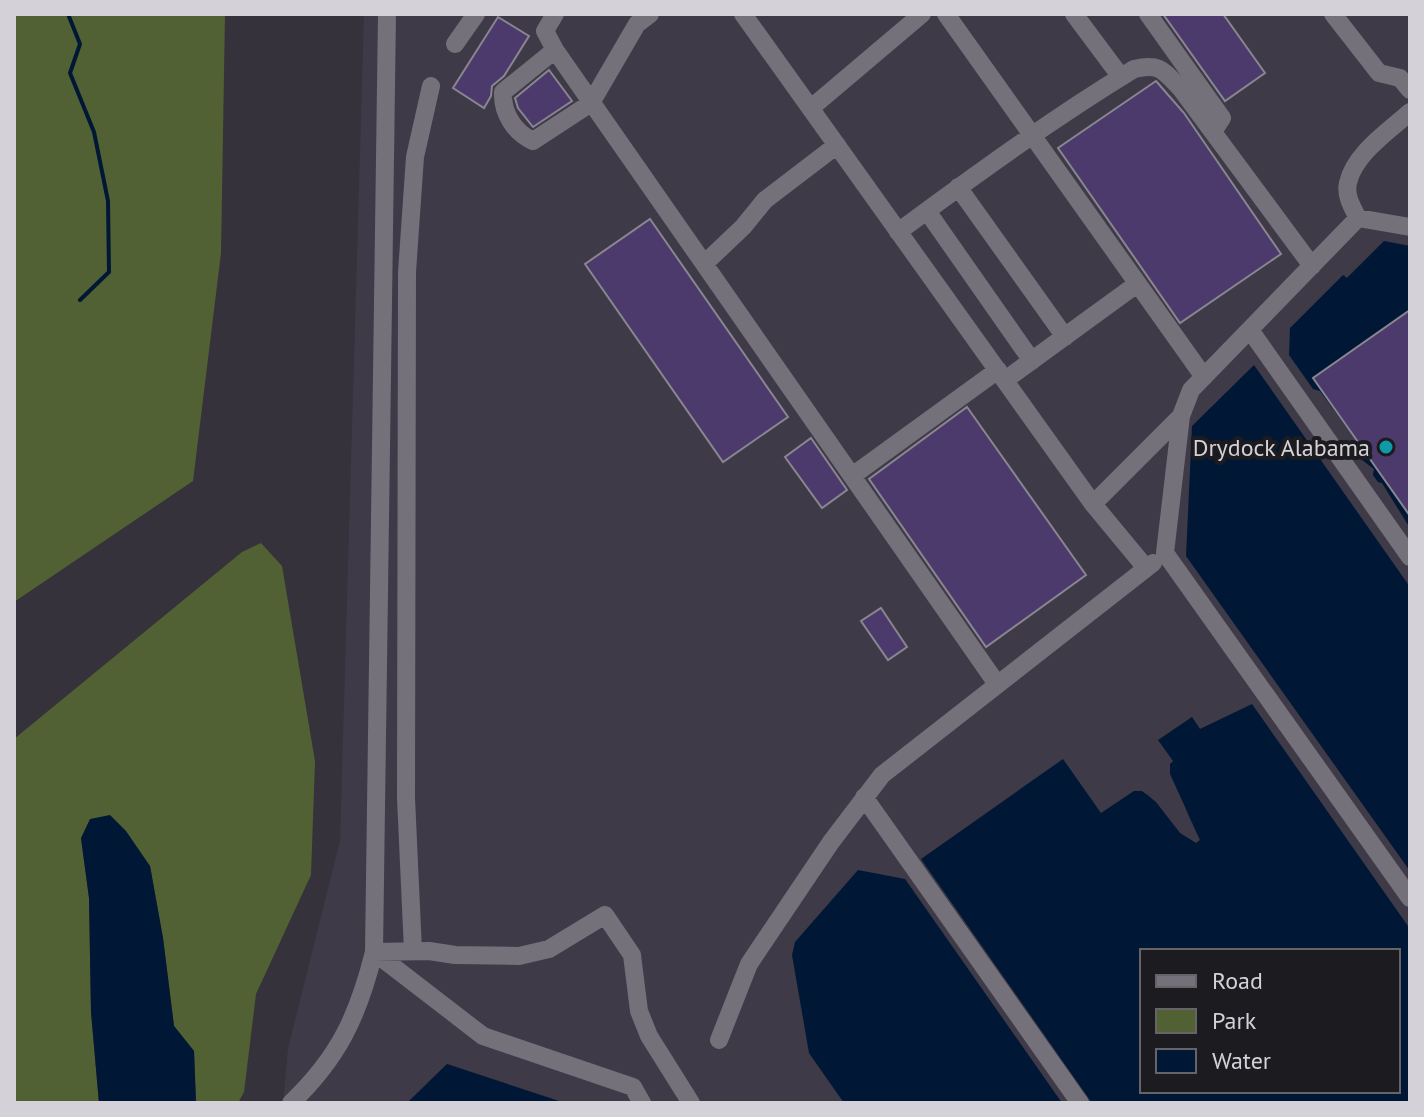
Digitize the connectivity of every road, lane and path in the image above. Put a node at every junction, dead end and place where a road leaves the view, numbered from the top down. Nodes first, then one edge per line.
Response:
1 (387, 14) edge
2 (476, 14) edge
3 (555, 14) edge
4 (650, 14) edge
5 (743, 14) edge
6 (922, 14) edge
7 (946, 14) edge
8 (1074, 14) edge
9 (1148, 14) edge
10 (1333, 14) edge
11 (455, 44) dead end
12 (555, 50) junction
13 (1121, 77) junction
14 (431, 86) dead end
15 (1410, 90) edge
16 (591, 103) junction
17 (811, 108) junction
18 (1410, 112) edge
19 (1213, 132) junction
20 (1032, 136) junction
21 (837, 145) junction
22 (958, 187) junction
23 (927, 211) junction
24 (1358, 218) junction
25 (1410, 227) edge
26 (898, 232) junction
27 (704, 264) junction
28 (1312, 266) junction
29 (1137, 284) junction
30 (1250, 330) junction
31 (1065, 337) junction
32 (1032, 361) junction
33 (1002, 375) junction
34 (1204, 377) junction
35 (1181, 416) junction
36 (852, 476) junction
37 (1093, 504) junction
38 (1165, 553) junction
39 (1410, 557) edge
40 (1146, 568) junction
41 (997, 684) junction
42 (864, 797) junction
43 (1410, 898) edge
44 (413, 951) junction
45 (374, 952) junction
46 (719, 1040) dead end
47 (291, 1103) edge
48 (642, 1103) edge
49 (691, 1103) edge
50 (1080, 1103) edge

1 - 45 street
2 - 11 street
3 - 12 street
4 - 16 street
5 - 17 street
6 - 17 street
7 - 20 street
8 - 13 street
9 - 19 street
10 - 15 street
12 - 16 street
12 - 16 street
13 - 19 street
13 - 20 street
14 - 44 street
16 - 27 street
17 - 21 street
18 - 24 street
19 - 28 street
20 - 22 street
20 - 29 street
21 - 26 street
21 - 27 street
22 - 23 street
22 - 31 street
23 - 26 street
23 - 32 street
24 - 25 street
24 - 28 street
26 - 33 street
27 - 36 street
28 - 30 street
29 - 31 street
29 - 34 street
30 - 34 street
30 - 39 street
31 - 32 street
32 - 33 street
33 - 36 street
33 - 37 street
34 - 35 street
35 - 37 street
35 - 38 street
36 - 41 street
37 - 40 street
38 - 40 street
38 - 43 street
40 - 41 street
41 - 42 street
42 - 46 street
42 - 50 street
44 - 45 street
44 - 49 street
45 - 47 street
45 - 48 street

